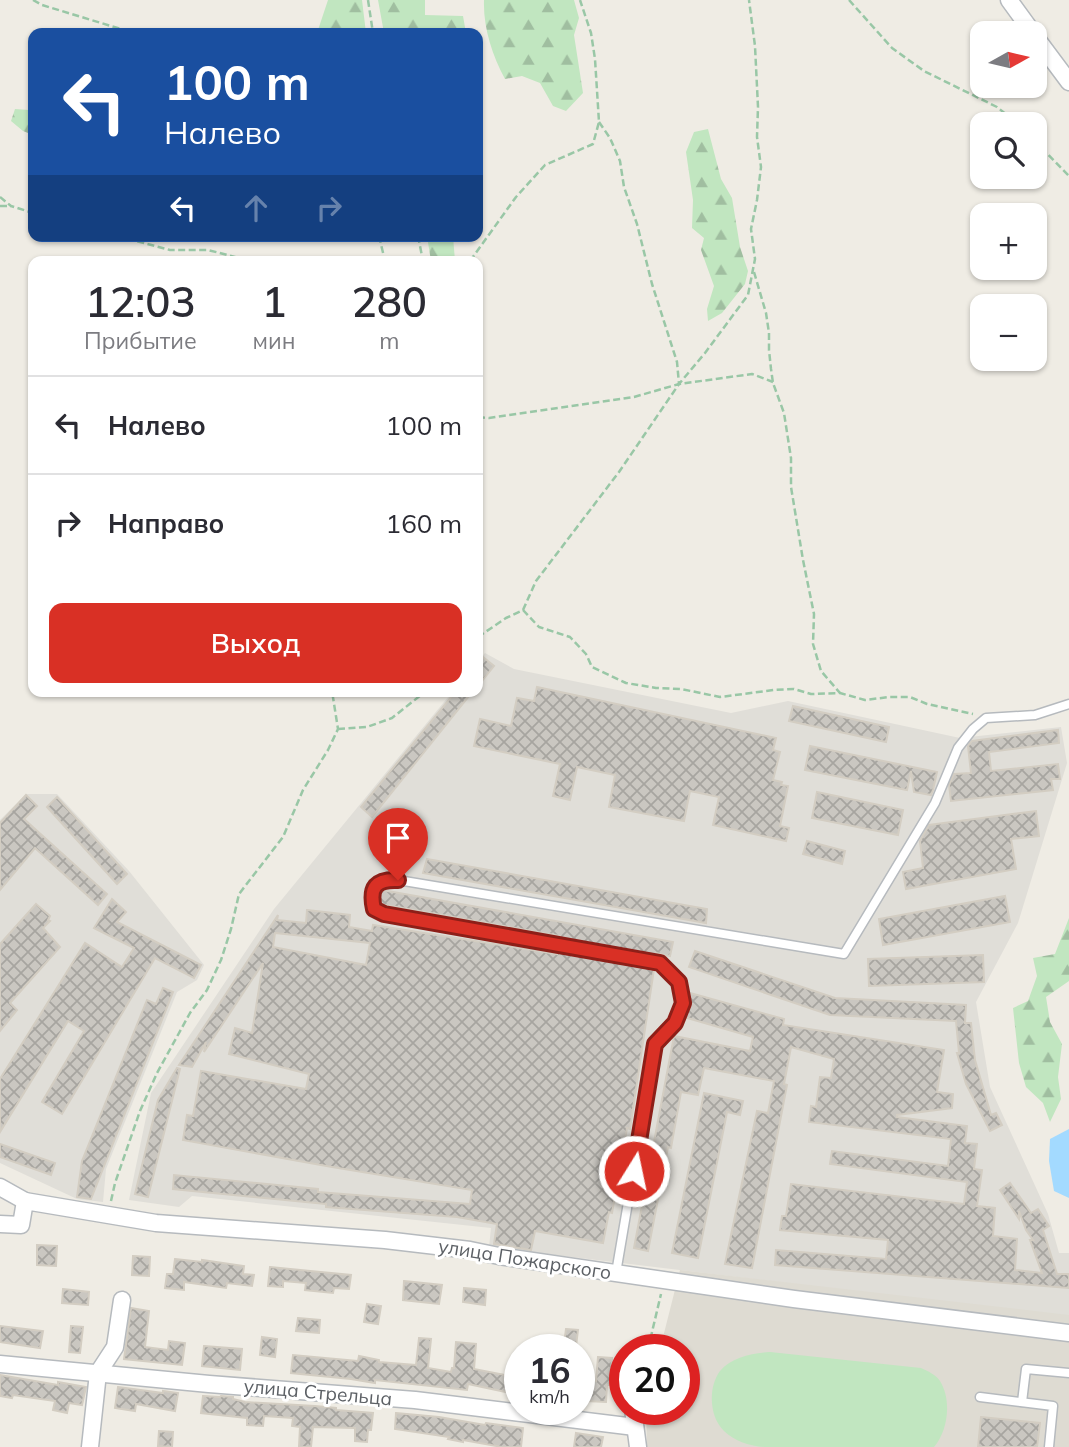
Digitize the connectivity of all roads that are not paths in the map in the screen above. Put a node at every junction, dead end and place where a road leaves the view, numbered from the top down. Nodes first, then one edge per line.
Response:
1 (1009, 0) edge
2 (1024, 21) edge
3 (1047, 52) edge
4 (1069, 82) edge
5 (1069, 704) edge
6 (0, 1187) edge
7 (25, 1201) junction
8 (0, 1224) edge
9 (616, 1273) junction
10 (122, 1300) dead end
11 (1069, 1333) edge
12 (0, 1364) edge
13 (98, 1373) junction
14 (1069, 1373) edge
15 (981, 1397) dead end
16 (1022, 1402) junction
17 (635, 1427) joint
18 (90, 1447) edge
19 (638, 1447) edge
20 (1049, 1447) edge

1 - 2 street
3 - 4 street
5 - 9 lane
6 - 7 street, улица Пожарского
7 - 8 street
7 - 9 street, улица Пожарского
9 - 11 street, улица Пожарского
10 - 13 street
12 - 13 street, улица Стрельца
13 - 17 street, улица Стрельца
13 - 18 street
14 - 16 lane
15 - 16 lane
16 - 20 lane
17 - 19 street

